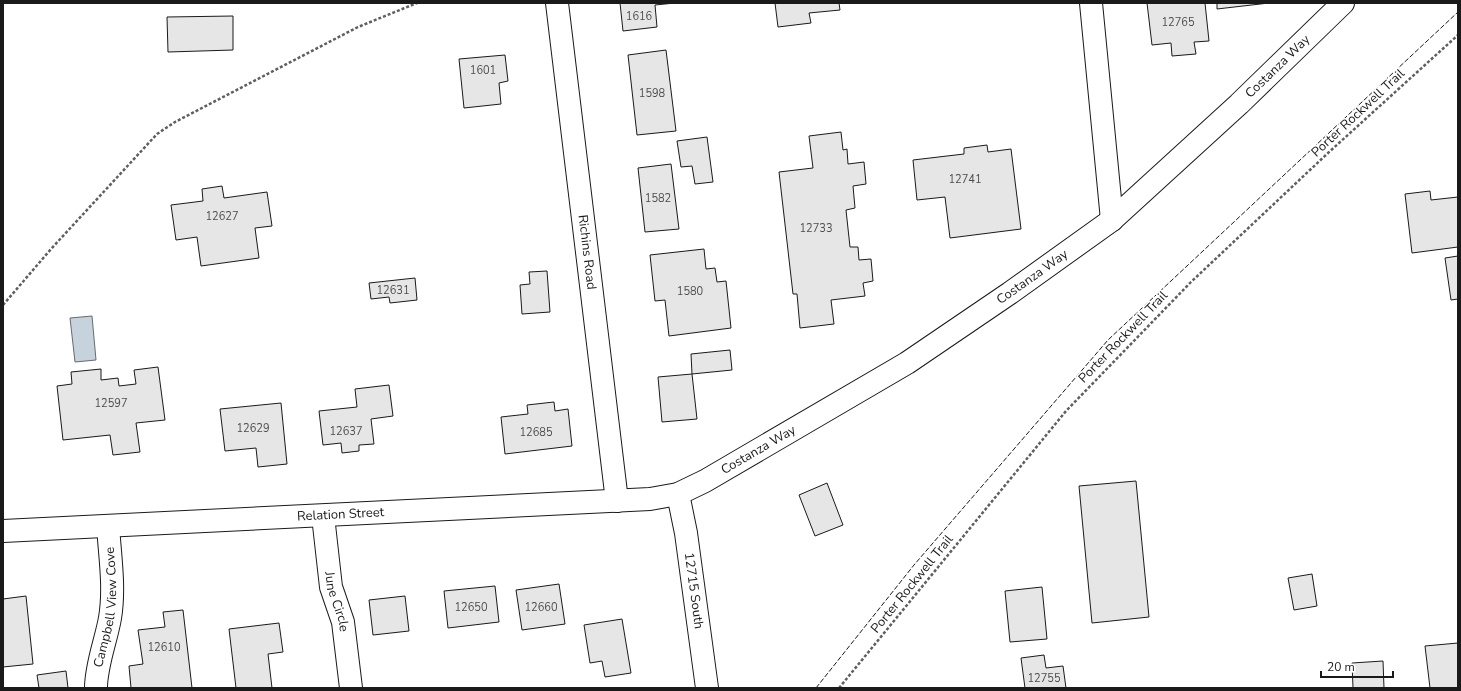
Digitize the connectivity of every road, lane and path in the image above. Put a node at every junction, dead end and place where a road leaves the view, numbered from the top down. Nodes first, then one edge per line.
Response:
1 (417, 3) edge
2 (557, 3) edge
3 (1091, 3) edge
4 (1343, 3) edge
5 (1458, 35) edge
6 (1112, 220) junction
7 (3, 305) edge
8 (678, 494) junction
9 (617, 501) junction
10 (323, 516) junction
11 (108, 526) junction
12 (3, 531) edge
13 (96, 688) edge
14 (351, 688) edge
15 (707, 688) edge
16 (839, 688) edge

1 - 7 path
2 - 9 street, Richins Road
3 - 6 street
4 - 6 street, Costanza Way
5 - 16 path, Porter Rockwell Trail
6 - 8 street, Costanza Way
8 - 9 street, Relation Street
8 - 15 street, 12715 South
9 - 10 street, Relation Street
10 - 11 street, Relation Street
10 - 14 street, June Circle
11 - 12 street, Relation Street
11 - 13 street, Campbell View Cove

